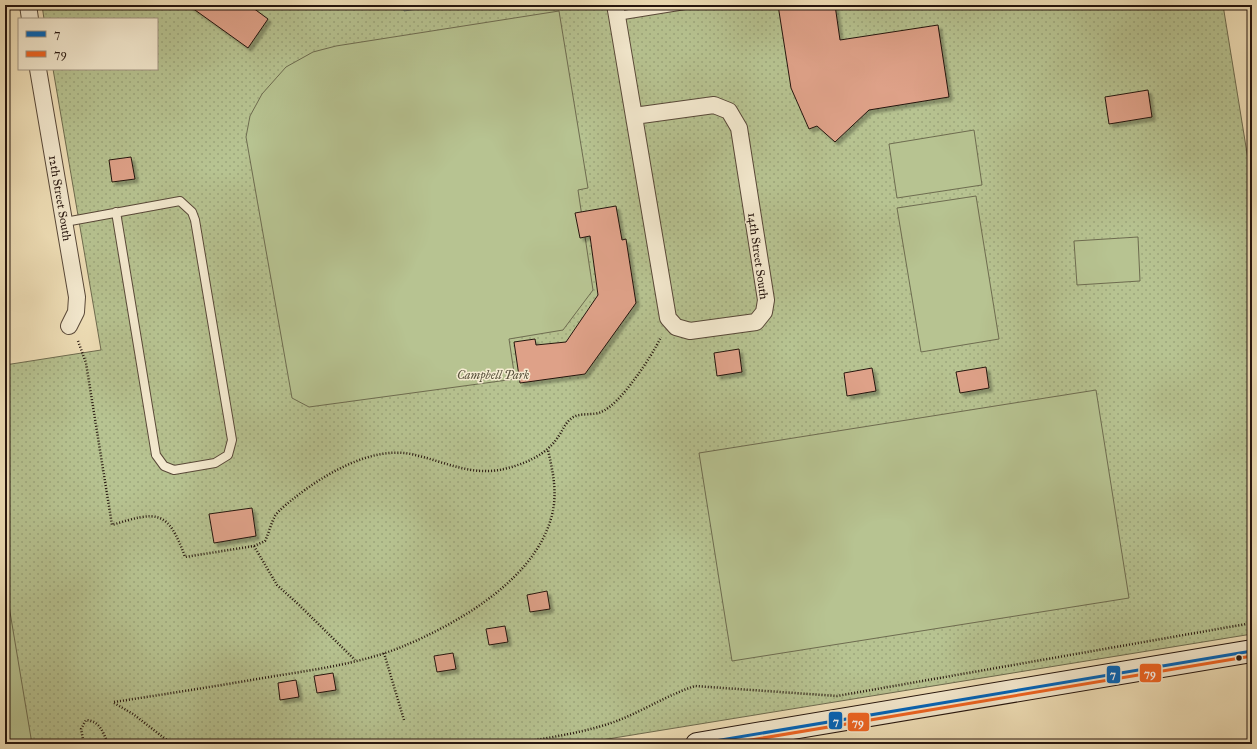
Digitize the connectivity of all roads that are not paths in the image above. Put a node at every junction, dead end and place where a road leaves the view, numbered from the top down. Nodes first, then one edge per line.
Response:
1 (28, 5) edge
2 (685, 5) edge
3 (616, 10) edge
4 (30, 18) edge
5 (38, 70) edge
6 (634, 116) junction
7 (116, 212) junction
8 (65, 222) junction
9 (69, 326) road end
10 (1252, 651) edge
11 (697, 744) edge

1 - 4 street
2 - 3 lane
3 - 6 street
5 - 8 street, 12th Street South
6 - 6 street, 14th Street South
7 - 7 lane
7 - 8 lane
8 - 9 street, 12th Street South
10 - 11 street

